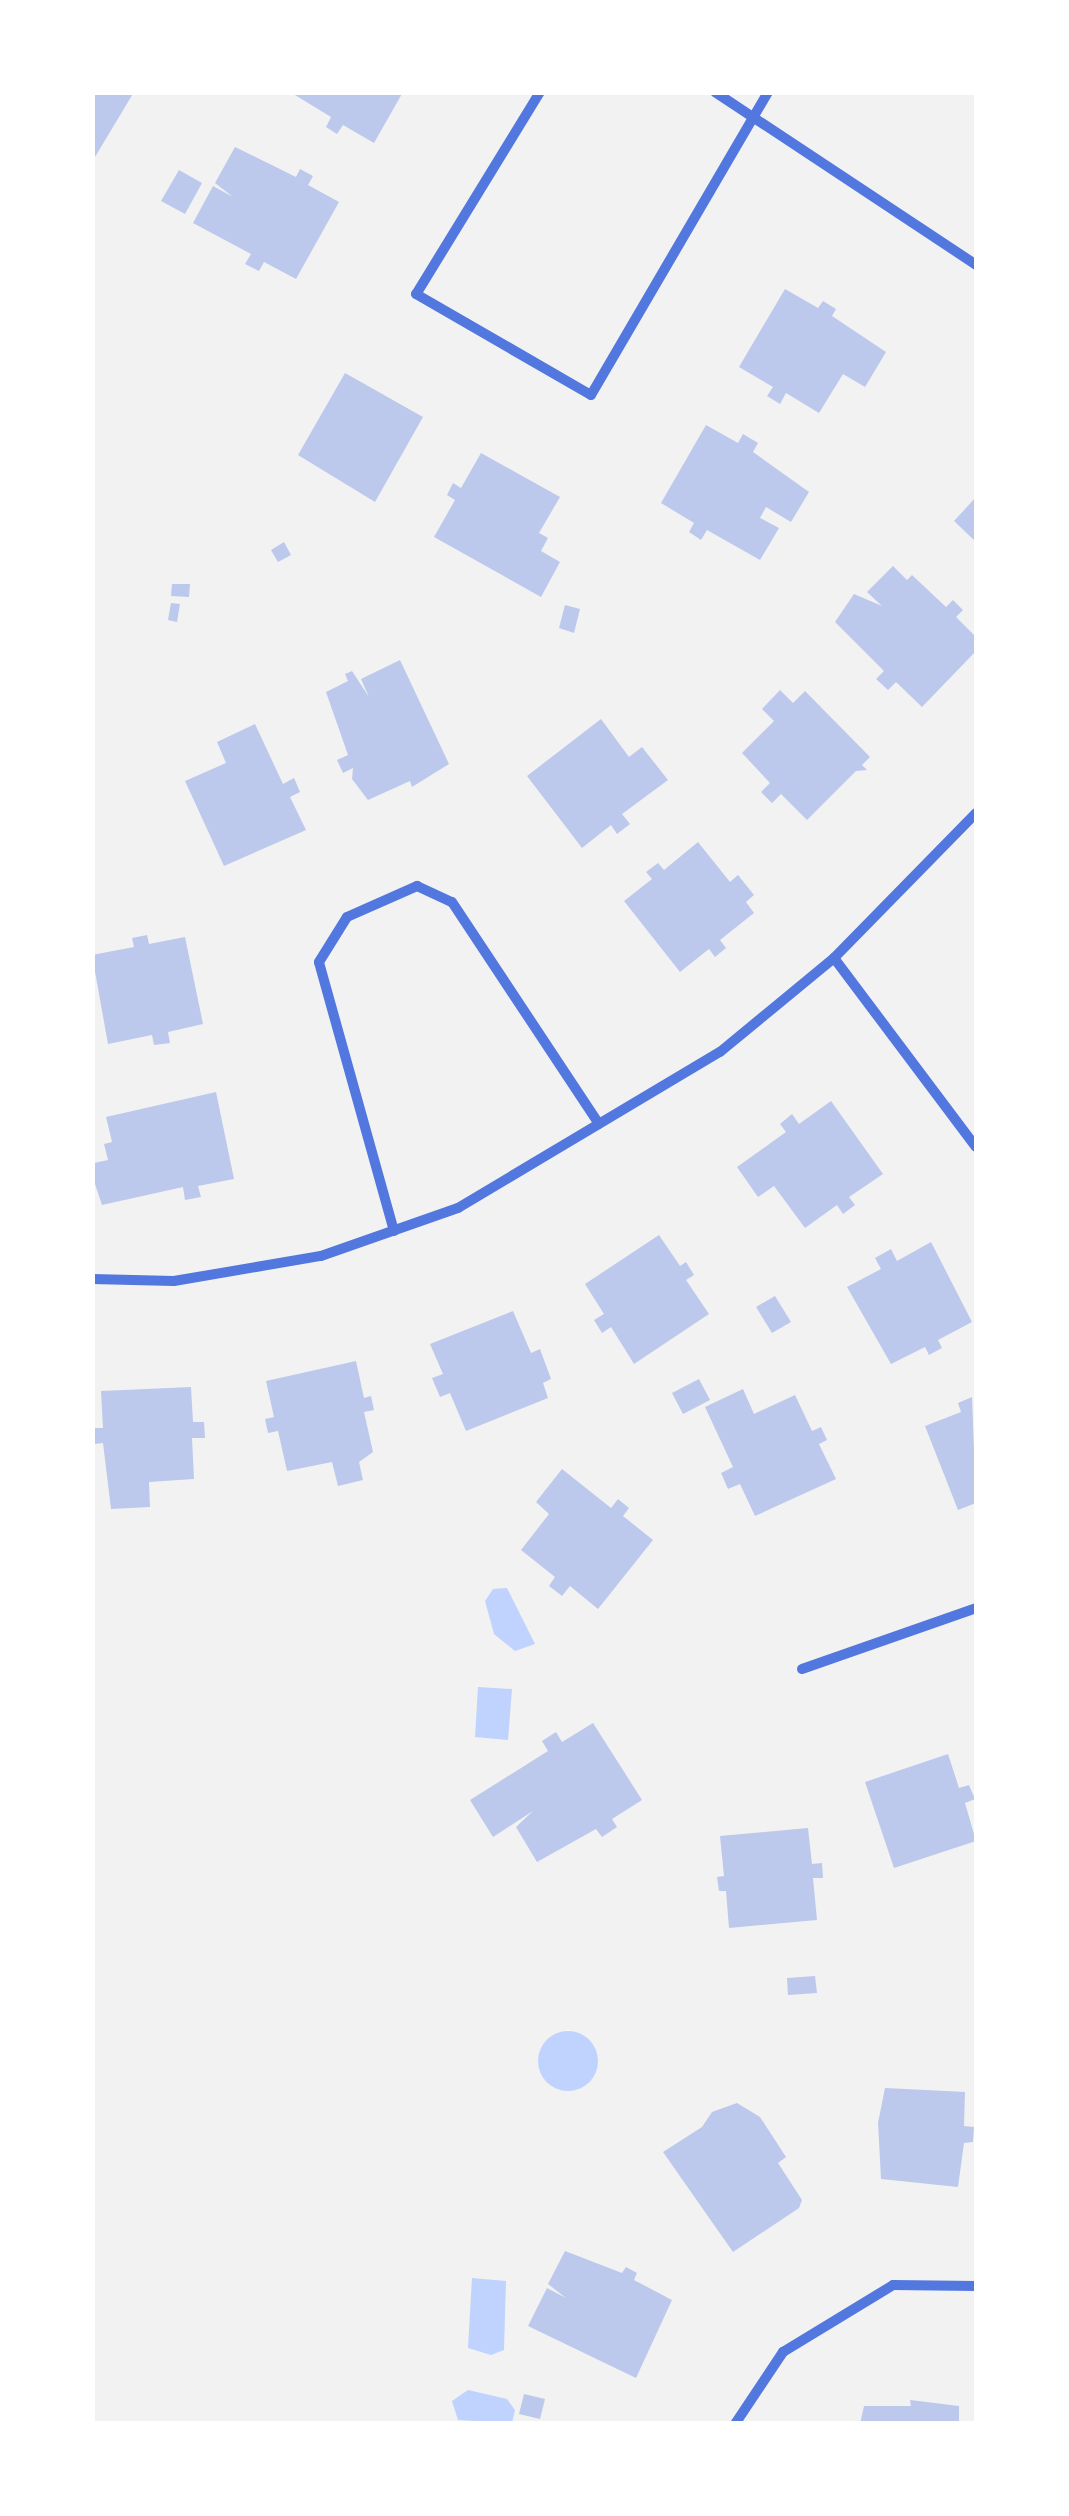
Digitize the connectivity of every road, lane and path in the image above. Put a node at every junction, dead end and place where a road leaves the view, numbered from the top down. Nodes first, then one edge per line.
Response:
1 (540, 92) edge
2 (715, 92) edge
3 (768, 92) edge
4 (756, 116) junction
5 (976, 265) edge
6 (976, 813) edge
7 (834, 958) junction
8 (599, 1124) junction
9 (976, 1147) edge
10 (394, 1231) junction
11 (92, 1279) edge
12 (976, 1608) edge
13 (802, 1669) dead end
14 (976, 2286) edge
15 (735, 2424) edge

1 - 4 street
2 - 4 street
3 - 4 street
4 - 5 street
6 - 7 street
7 - 8 street
7 - 9 street
8 - 10 street
8 - 10 street
10 - 11 street
12 - 13 street
14 - 15 street

